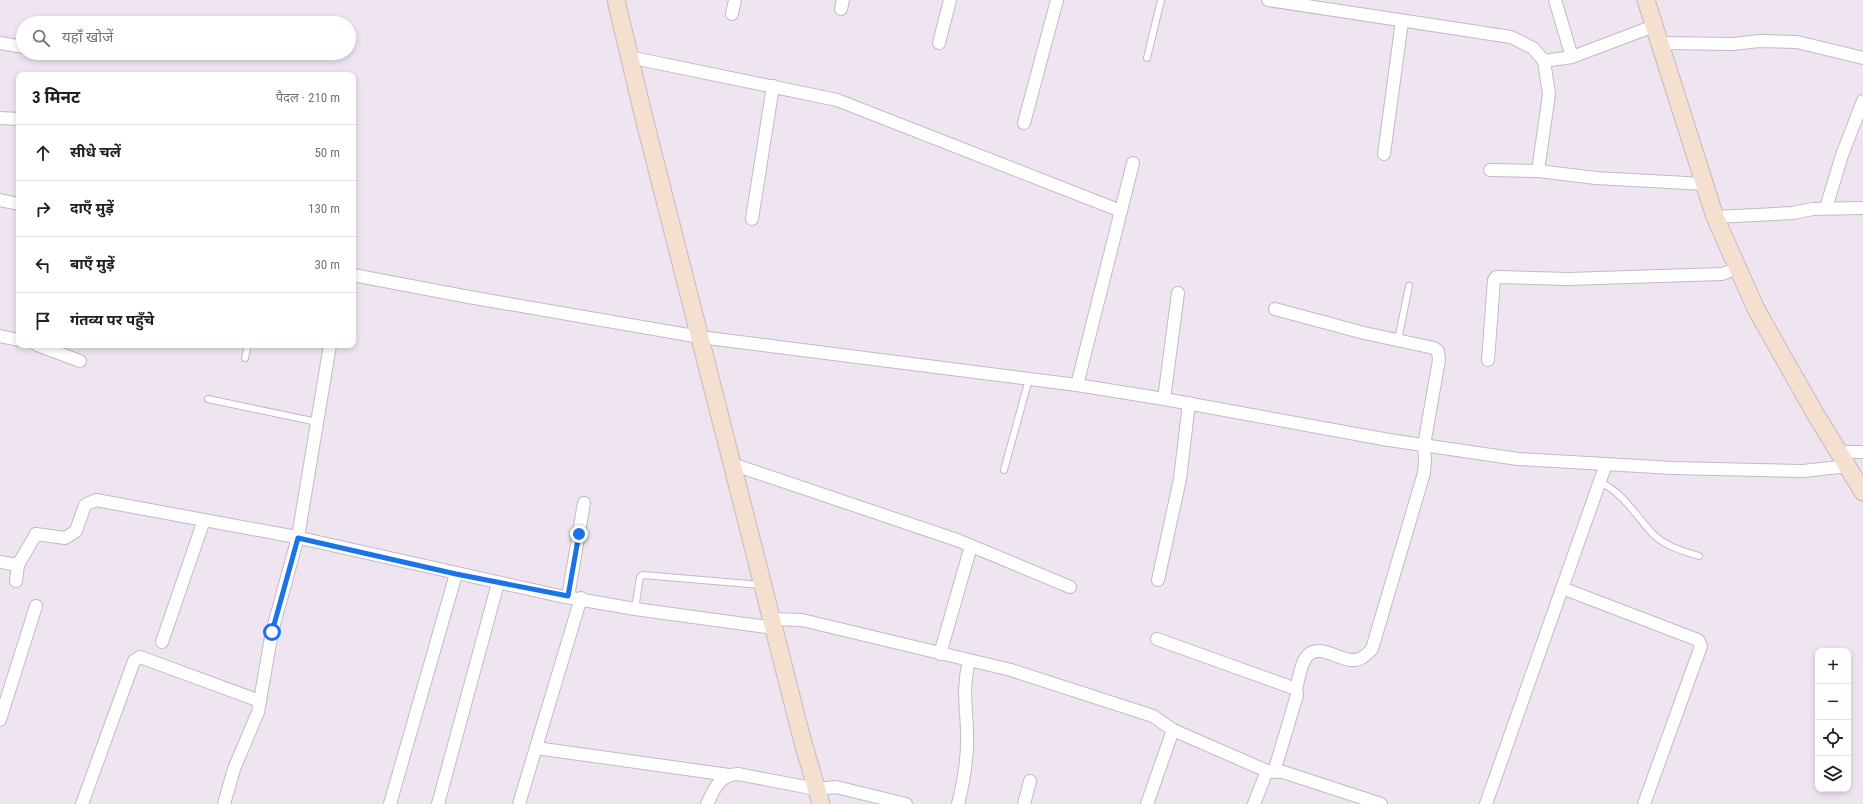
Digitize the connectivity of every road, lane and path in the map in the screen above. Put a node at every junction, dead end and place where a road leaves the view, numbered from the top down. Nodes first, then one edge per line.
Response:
1 (616, 0) edge
2 (735, 0) edge
3 (950, 0) edge
4 (1057, 0) edge
5 (1161, 0) edge
6 (1268, 0) edge
7 (1555, 0) edge
8 (1646, 0) edge
9 (1283, 2) edge
10 (732, 14) dead end
11 (1402, 21) junction
12 (1654, 26) junction
13 (0, 42) edge
14 (939, 43) dead end
15 (1659, 43) junction
16 (16, 45) edge
17 (630, 57) junction
18 (1572, 57) junction
19 (1147, 58) dead end
20 (1863, 58) edge
21 (1544, 61) junction
22 (773, 86) junction
23 (1863, 101) edge
24 (0, 118) edge
25 (16, 119) edge
26 (1024, 123) dead end
27 (1384, 154) dead end
28 (1133, 163) dead end
29 (1490, 170) dead end
30 (1538, 171) junction
31 (1704, 184) junction
32 (0, 200) edge
33 (16, 203) edge
34 (1826, 208) junction
35 (1863, 208) edge
36 (1121, 211) junction
37 (1715, 217) junction
38 (752, 219) dead end
39 (1738, 268) junction
40 (356, 276) edge
41 (1409, 286) dead end
42 (1178, 293) dead end
43 (1275, 309) dead end
44 (0, 336) edge
45 (700, 337) junction
46 (16, 339) edge
47 (1398, 340) junction
48 (45, 348) edge
49 (247, 348) edge
50 (329, 348) edge
51 (245, 358) dead end
52 (1488, 360) dead end
53 (80, 361) dead end
54 (1029, 379) junction
55 (1077, 385) junction
56 (208, 399) dead end
57 (1164, 399) junction
58 (1189, 403) junction
59 (317, 422) junction
60 (1424, 445) junction
61 (1863, 452) edge
62 (1844, 459) junction
63 (732, 464) junction
64 (1606, 464) junction
65 (1004, 470) dead end
66 (1599, 482) junction
67 (1863, 492) edge
68 (584, 503) dead end
69 (204, 520) junction
70 (298, 538) junction
71 (971, 546) junction
72 (1699, 556) dead end
73 (0, 562) edge
74 (18, 565) junction
75 (456, 574) junction
76 (1158, 580) dead end
77 (16, 581) dead end
78 (498, 582) junction
79 (763, 586) junction
80 (1070, 587) dead end
81 (1562, 588) junction
82 (568, 596) junction
83 (580, 598) junction
84 (36, 606) dead end
85 (635, 609) junction
86 (772, 623) junction
87 (1157, 639) dead end
88 (162, 642) dead end
89 (940, 654) junction
90 (969, 660) junction
91 (1296, 689) junction
92 (260, 701) junction
93 (0, 720) edge
94 (1173, 730) junction
95 (536, 748) junction
96 (1270, 771) junction
97 (729, 775) junction
98 (1030, 781) dead end
99 (819, 796) edge
100 (1362, 801) edge
101 (82, 804) edge
102 (224, 804) edge
103 (390, 804) edge
104 (438, 804) edge
105 (519, 804) edge
106 (707, 804) edge
107 (906, 804) edge
108 (958, 804) edge
109 (1024, 804) edge
110 (1147, 804) edge
111 (1254, 804) edge
112 (1381, 804) edge
113 (1486, 804) edge
114 (1644, 804) edge

1 - 17 street
2 - 10 street
3 - 14 street
4 - 26 street
5 - 19 lane
6 - 9 street
7 - 18 street
8 - 12 street
9 - 11 street
11 - 21 street
11 - 27 street
12 - 15 street
12 - 18 street
13 - 16 street
15 - 20 street
15 - 31 street
17 - 22 street
17 - 45 street
18 - 21 street
21 - 30 street
22 - 36 street
22 - 38 street
23 - 34 street
24 - 25 street
28 - 36 street
29 - 30 street
30 - 31 street
31 - 37 street
32 - 33 street
34 - 35 street
34 - 37 street
36 - 55 street
37 - 39 street
39 - 52 street
39 - 62 street
40 - 45 street
41 - 47 lane
42 - 57 street
43 - 47 street
44 - 46 street
45 - 54 street
45 - 63 street
47 - 60 street
48 - 53 street
49 - 51 lane
50 - 59 street
54 - 55 street
54 - 65 lane
55 - 57 street
56 - 59 lane
57 - 58 street
58 - 60 street
58 - 76 street
59 - 70 street
60 - 64 street
60 - 91 street
61 - 62 street
62 - 64 street
62 - 67 street
63 - 71 street
63 - 79 street
64 - 66 street
66 - 72 lane
66 - 81 street
68 - 82 street
69 - 70 street
69 - 74 street
69 - 88 street
70 - 75 street
70 - 92 street
71 - 80 street
71 - 89 street
73 - 74 street
74 - 77 street
75 - 78 street
75 - 103 street
78 - 82 street
78 - 104 street
79 - 85 lane
79 - 86 street
81 - 113 street
81 - 114 street
82 - 83 street
83 - 85 street
83 - 95 street
84 - 93 street
85 - 86 street
86 - 89 street
86 - 99 street
87 - 91 street
89 - 90 street
90 - 94 street
90 - 108 street
91 - 96 street
92 - 101 street
92 - 102 street
94 - 96 street
94 - 110 street
95 - 97 street
95 - 105 street
96 - 100 street
96 - 111 street
97 - 99 street
97 - 106 street
98 - 109 street
99 - 107 street
100 - 112 street

